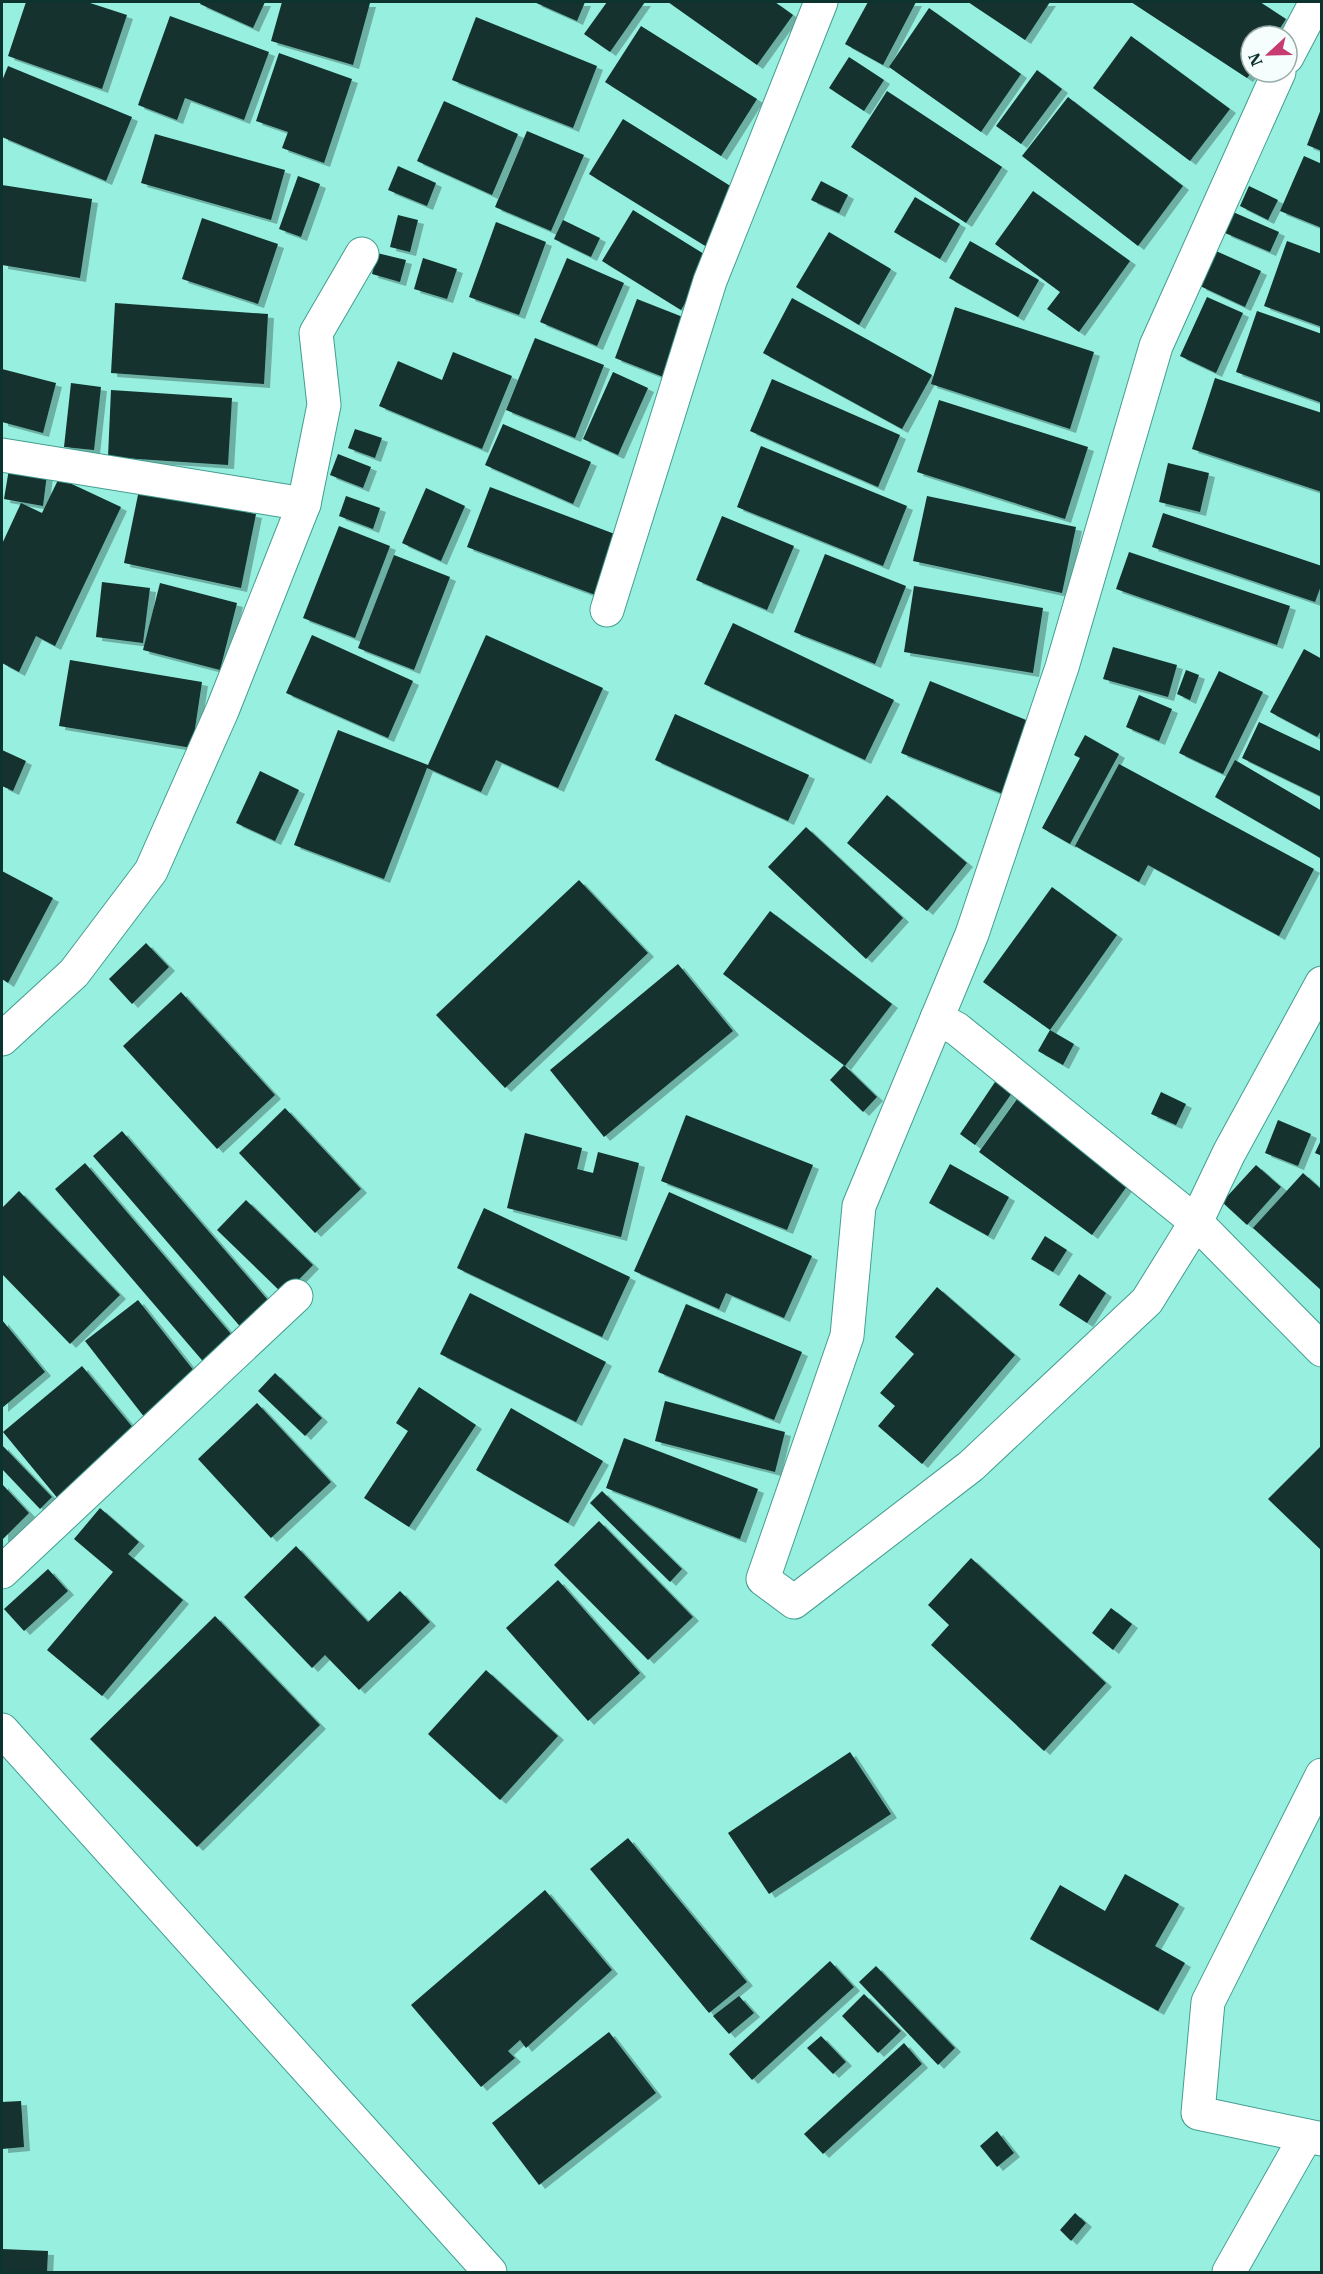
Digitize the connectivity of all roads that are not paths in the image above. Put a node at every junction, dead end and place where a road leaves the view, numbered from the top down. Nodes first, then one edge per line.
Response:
1 (820, 2) edge
2 (1316, 2) edge
3 (1299, 34) edge
4 (1274, 84) edge
5 (362, 254) dead end
6 (2, 455) edge
7 (304, 504) junction
8 (607, 610) dead end
9 (1322, 983) edge
10 (937, 1018) junction
11 (2, 1039) edge
12 (1196, 1222) junction
13 (296, 1296) dead end
14 (1322, 1350) edge
15 (2, 1572) edge
16 (2, 1731) edge
17 (1322, 1775) edge
18 (1314, 2138) edge
19 (490, 2272) edge
20 (1229, 2272) edge

1 - 8 street
2 - 3 street
4 - 10 street
5 - 7 street
6 - 7 street
7 - 11 street
9 - 12 street
10 - 12 street
10 - 12 street
12 - 14 street
13 - 15 street
16 - 19 street
17 - 18 street
18 - 20 street

